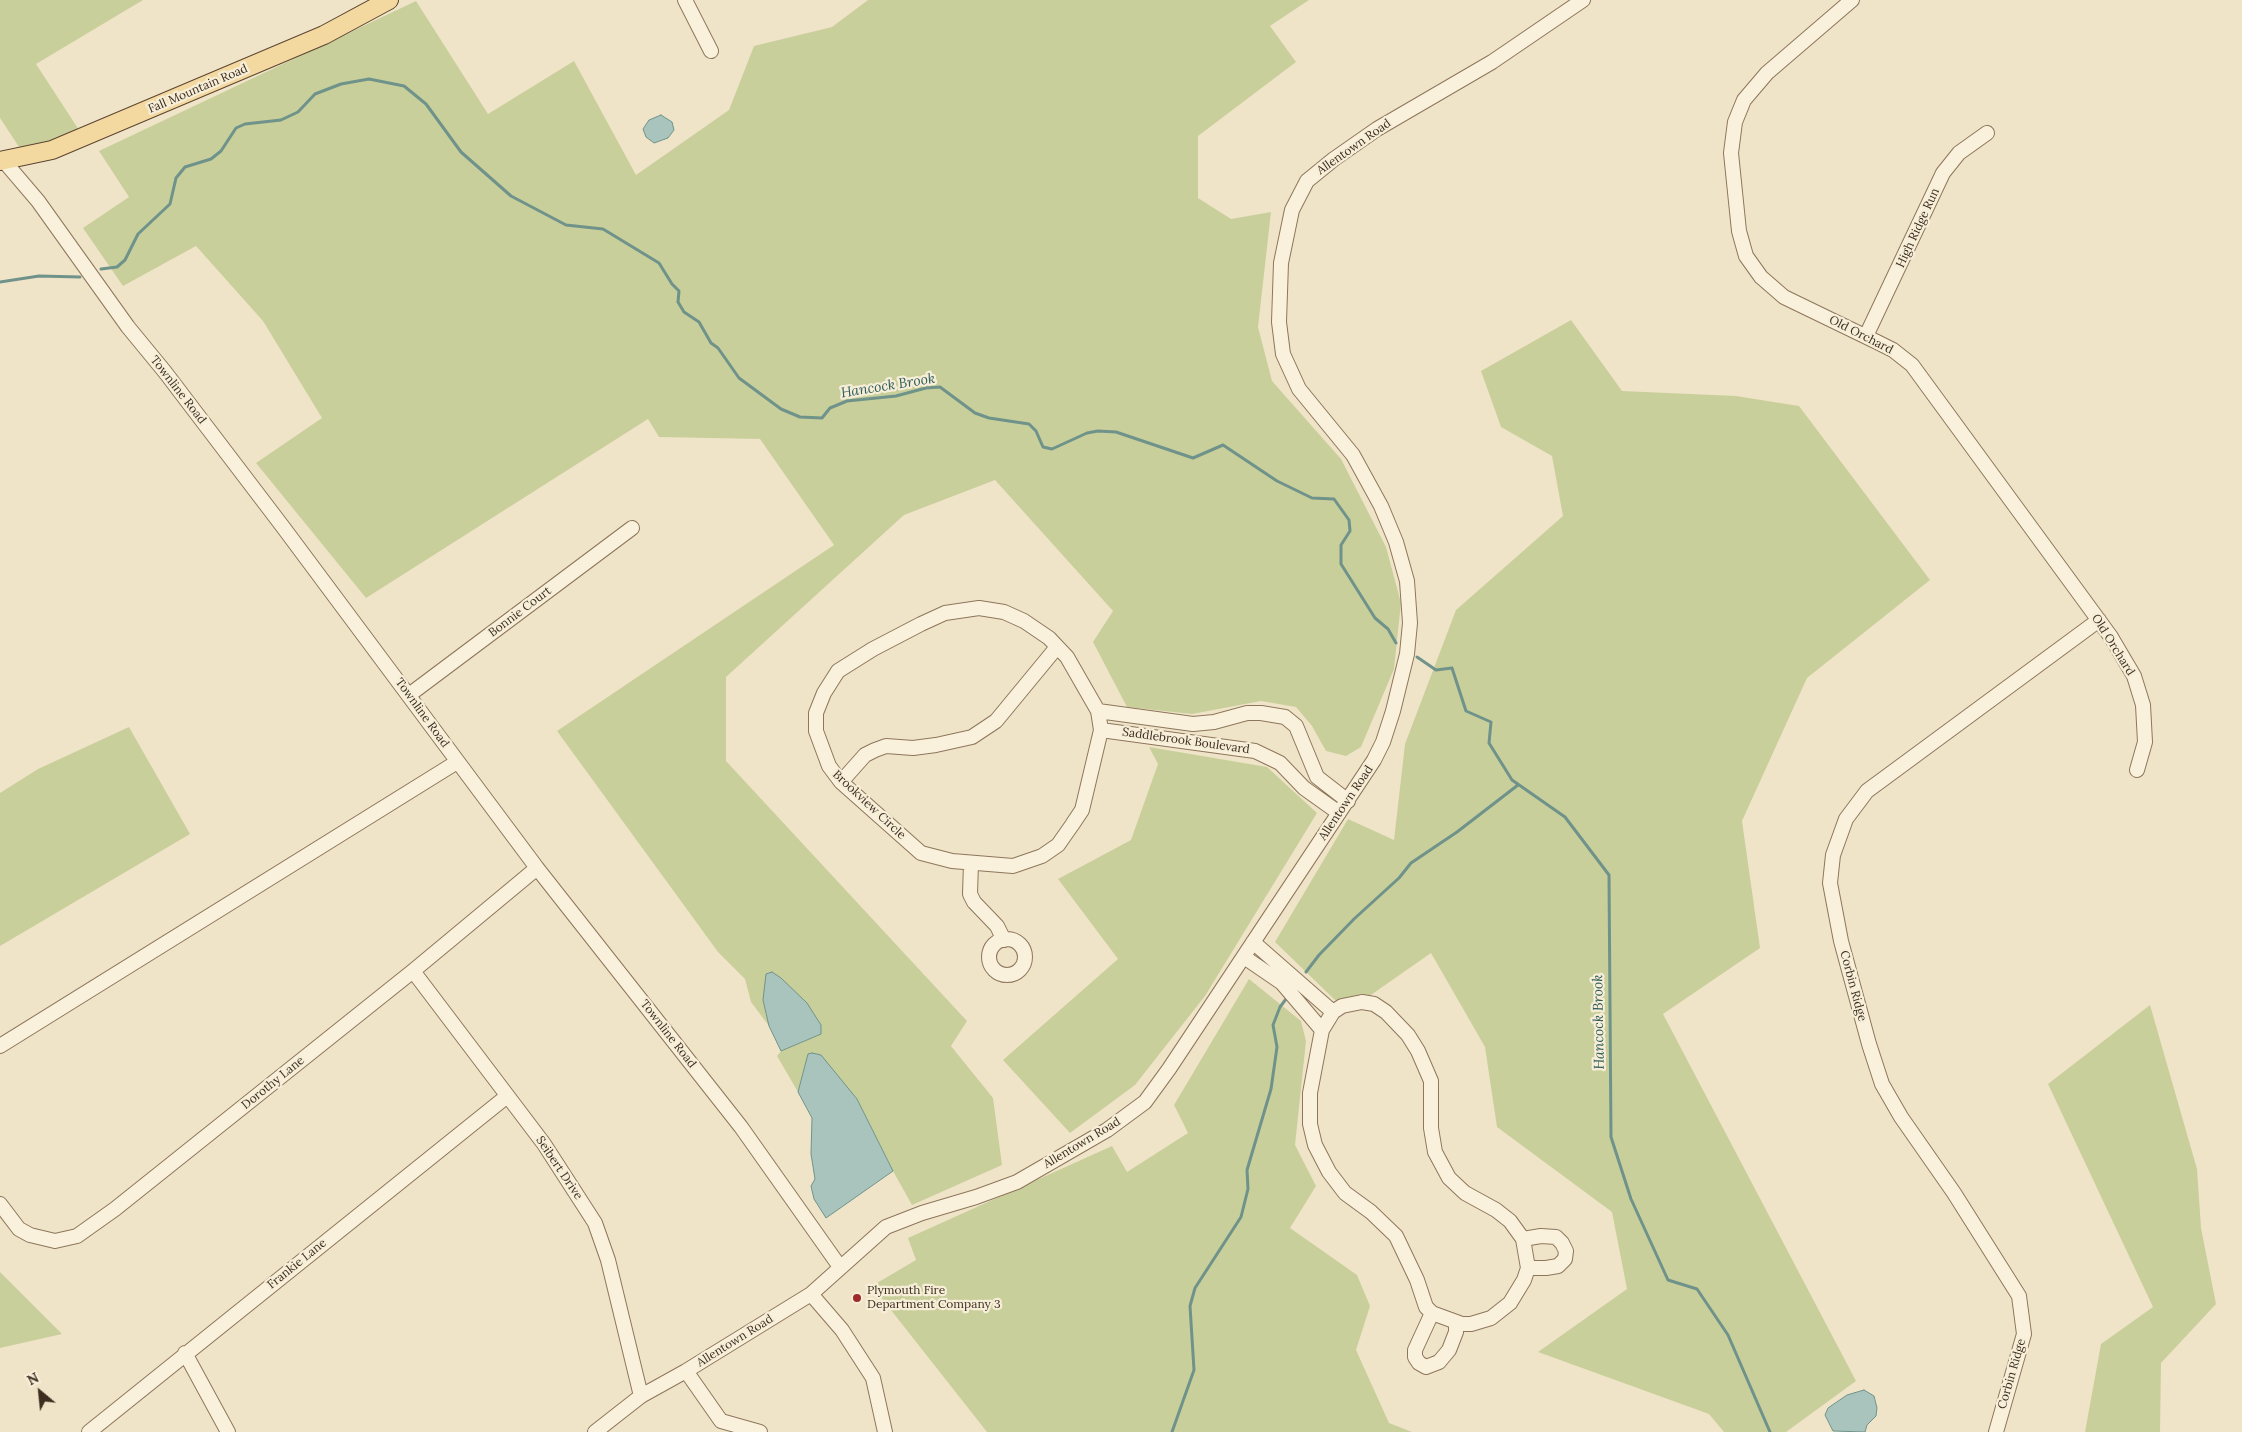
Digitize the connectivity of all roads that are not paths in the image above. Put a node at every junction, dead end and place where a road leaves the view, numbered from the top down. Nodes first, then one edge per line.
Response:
1 (389, 0) edge
2 (685, 0) edge
3 (1583, 0) edge
4 (1852, 0) edge
5 (711, 51) dead end
6 (1987, 134) dead end
7 (1, 160) edge
8 (1866, 336) junction
9 (632, 528) dead end
10 (2099, 620) junction
11 (1057, 647) junction
12 (409, 695) junction
13 (1098, 711) junction
14 (1101, 730) junction
15 (457, 762) junction
16 (2137, 770) dead end
17 (841, 782) junction
18 (1348, 801) junction
19 (1339, 813) junction
20 (971, 863) junction
21 (537, 868) junction
22 (1004, 940) dead end
23 (1253, 942) junction
24 (1244, 957) junction
25 (413, 971) junction
26 (1333, 1012) junction
27 (1322, 1030) junction
28 (0, 1046) edge
29 (506, 1097) junction
30 (0, 1204) edge
31 (1523, 1239) junction
32 (840, 1267) junction
33 (1528, 1268) junction
34 (811, 1294) junction
35 (1432, 1313) junction
36 (1456, 1323) junction
37 (185, 1353) junction
38 (686, 1371) junction
39 (641, 1396) junction
40 (89, 1432) edge
41 (228, 1432) edge
42 (595, 1432) edge
43 (760, 1432) edge
44 (885, 1432) edge
45 (1996, 1432) edge

1 - 7 main road, Fall Mountain Road
2 - 5 street
3 - 18 street, Allentown Road
4 - 8 street, Old Orchard
6 - 8 street, High Ridge Run
7 - 12 street, Townline Road
8 - 10 street, Old Orchard
9 - 12 street, Bonnie Court
10 - 16 street, Old Orchard
10 - 45 street, Corbin Ridge
11 - 13 street, Brookview Circle
11 - 17 street
11 - 17 street, Brookview Circle
12 - 15 street, Townline Road
13 - 14 street, Brookview Circle
13 - 18 street, Saddlebrook Boulevard
14 - 19 street, Saddlebrook Boulevard
14 - 20 street, Brookview Circle
15 - 21 street, Townline Road
15 - 28 street
17 - 20 street, Brookview Circle
18 - 19 street, Allentown Road
19 - 23 street, Allentown Road
20 - 22 street
21 - 25 street, Dorothy Lane
21 - 32 street, Townline Road
23 - 24 street, Allentown Road
23 - 26 street
24 - 27 street
24 - 32 street, Allentown Road
25 - 29 street, Seibert Drive
25 - 30 street, Dorothy Lane
26 - 27 street
26 - 31 street
27 - 35 street
29 - 37 street, Frankie Lane
29 - 39 street, Seibert Drive
31 - 33 street
31 - 33 street
32 - 34 street, Allentown Road
33 - 36 street
34 - 38 street, Allentown Road
34 - 44 street
35 - 36 street
35 - 36 street
37 - 40 street, Frankie Lane
37 - 41 street
38 - 39 street, Allentown Road
38 - 43 street
39 - 42 street, Allentown Road

